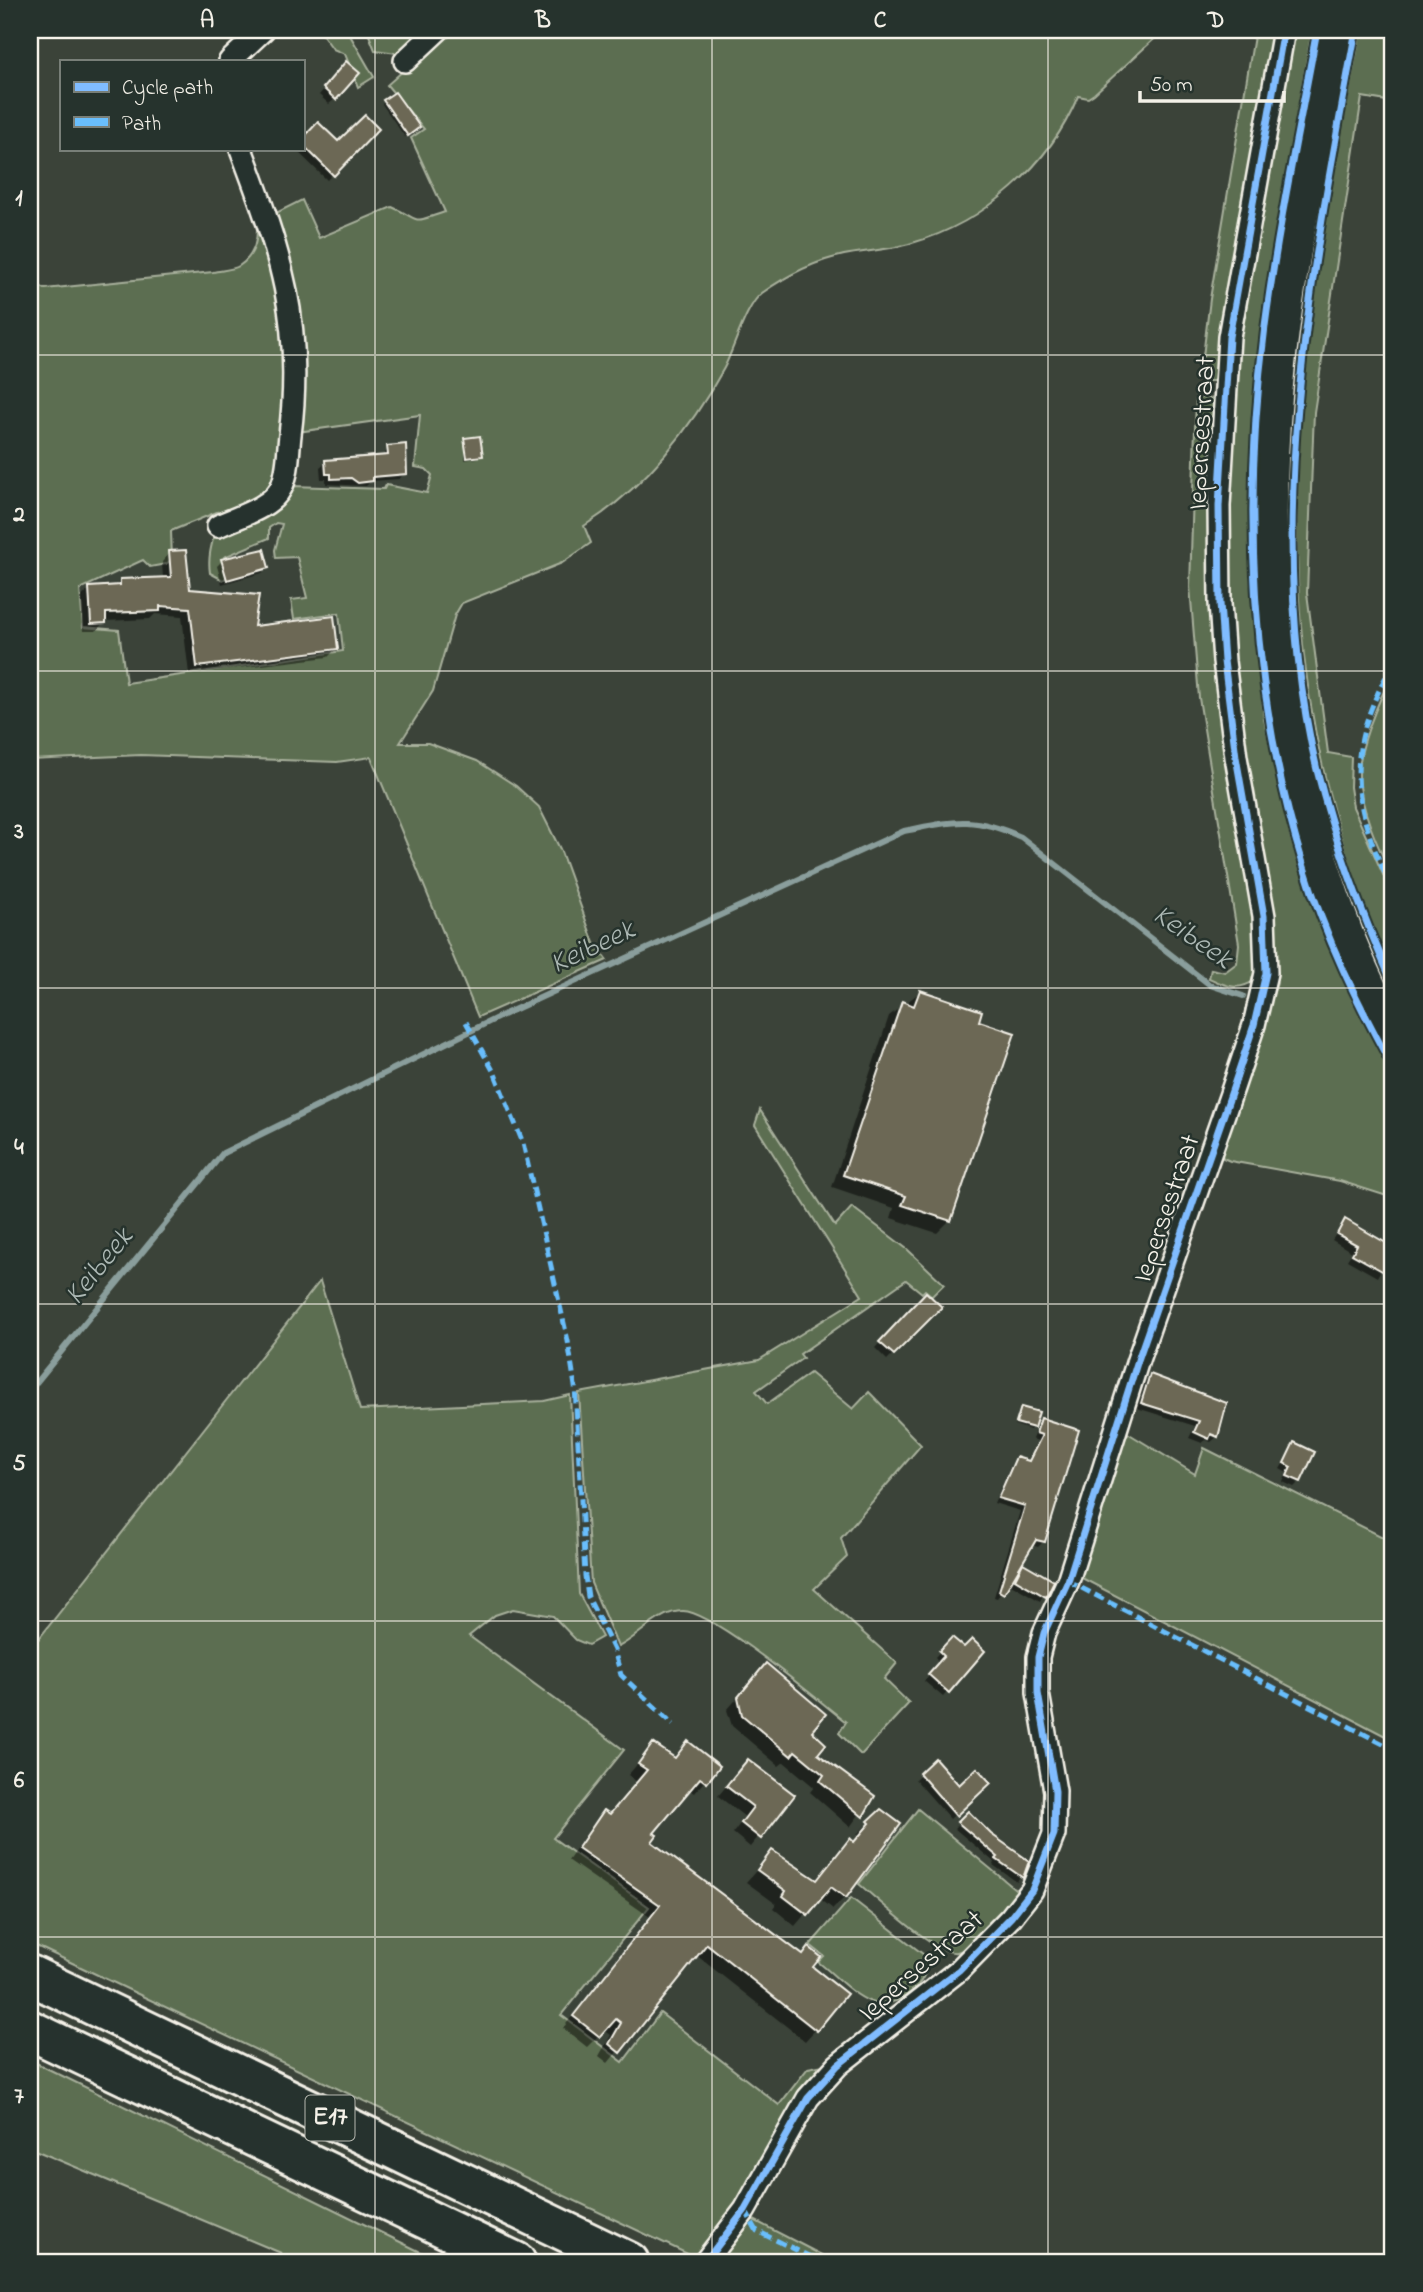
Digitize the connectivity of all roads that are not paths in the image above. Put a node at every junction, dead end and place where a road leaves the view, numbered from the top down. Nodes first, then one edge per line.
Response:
1 (263, 30) edge
2 (438, 30) edge
3 (1284, 30) edge
4 (1337, 30) edge
5 (231, 60) edge
6 (405, 61) dead end
7 (241, 150) edge
8 (218, 526) dead end
9 (1393, 1036) edge
10 (30, 1975) edge
11 (30, 2030) edge
12 (516, 2262) edge
13 (629, 2262) edge
14 (705, 2262) edge

1 - 5 street
2 - 6 street
3 - 14 street, Iepersestraat
4 - 9 main road
7 - 8 street
10 - 13 highway, E17
11 - 12 highway, E17

